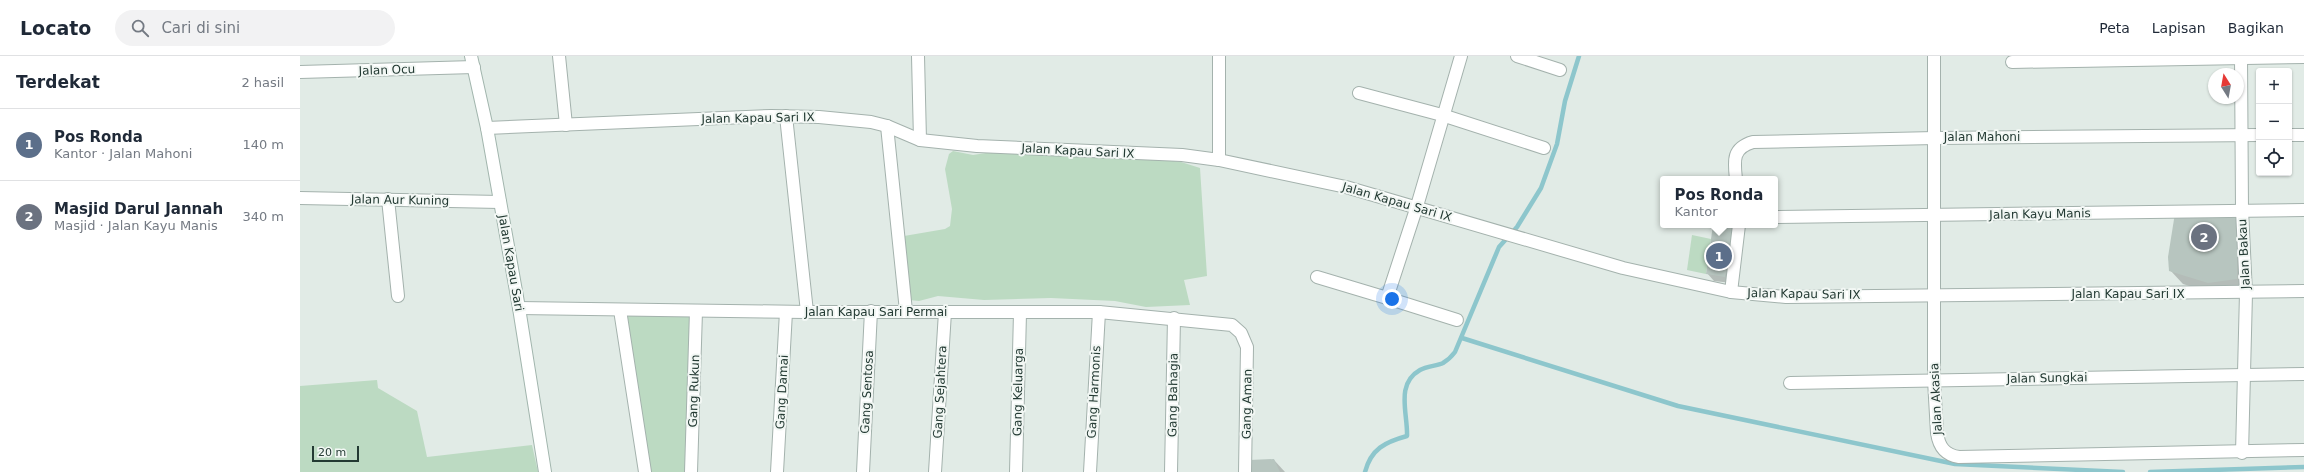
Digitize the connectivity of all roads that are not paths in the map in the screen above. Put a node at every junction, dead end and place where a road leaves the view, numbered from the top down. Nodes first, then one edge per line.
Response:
1 (559, 56) edge
2 (918, 56) edge
3 (1219, 56) edge
4 (1461, 56) edge
5 (1517, 56) edge
6 (1934, 56) edge
7 (2241, 56) edge
8 (2304, 57) edge
9 (473, 62) edge
10 (2012, 62) dead end
11 (1560, 70) dead end
12 (300, 72) edge
13 (1359, 93) dead end
14 (1442, 114) junction
15 (786, 116) junction
16 (566, 125) junction
17 (887, 126) junction
18 (487, 128) junction
19 (2242, 135) junction
20 (2256, 135) edge
21 (2292, 135) edge
22 (2304, 135) edge
23 (1935, 138) junction
24 (920, 140) junction
25 (1544, 148) dead end
26 (1219, 160) junction
27 (1736, 176) edge
28 (300, 198) edge
29 (388, 199) junction
30 (500, 202) junction
31 (1417, 206) junction
32 (2242, 210) junction
33 (2304, 210) edge
34 (1934, 216) junction
35 (1778, 218) edge
36 (1739, 228) edge
37 (1317, 277) dead end
38 (2304, 291) edge
39 (1731, 292) junction
40 (2246, 293) junction
41 (1934, 295) junction
42 (398, 296) dead end
43 (1387, 298) junction
44 (520, 308) junction
45 (620, 310) junction
46 (696, 311) junction
47 (871, 311) junction
48 (906, 311) junction
49 (786, 312) junction
50 (807, 312) junction
51 (944, 312) junction
52 (1099, 312) junction
53 (1020, 313) junction
54 (1174, 318) junction
55 (1457, 320) dead end
56 (1243, 337) joint
57 (2304, 374) edge
58 (2246, 375) junction
59 (1934, 380) junction
60 (1790, 383) dead end
61 (2304, 450) edge
62 (2242, 453) junction
63 (545, 472) edge
64 (645, 472) edge
65 (691, 472) edge
66 (777, 472) edge
67 (863, 472) edge
68 (935, 472) edge
69 (1016, 472) edge
70 (1090, 472) edge
71 (1171, 472) edge
72 (1245, 472) edge

1 - 16 street
2 - 24 street
3 - 26 street
4 - 14 street
5 - 11 street
6 - 23 street, Jalan Akasia
7 - 8 street
7 - 10 street
7 - 19 street, Jalan Bakau
9 - 12 street, Jalan Ocu
9 - 18 street, Jalan Kapau Sari
13 - 14 street
14 - 25 street
14 - 31 street
15 - 16 street, Jalan Kapau Sari IX
15 - 17 street, Jalan Kapau Sari IX
15 - 50 street
16 - 18 street, Jalan Kapau Sari IX
17 - 24 street, Jalan Kapau Sari IX
17 - 48 street
18 - 30 street, Jalan Kapau Sari
19 - 20 street, Jalan Mahoni
19 - 23 street, Jalan Mahoni
19 - 32 street, Jalan Bakau
21 - 22 street
23 - 27 street, Jalan Mahoni
23 - 34 street, Jalan Akasia
24 - 26 street, Jalan Kapau Sari IX
26 - 31 street, Jalan Kapau Sari IX
28 - 29 street, Jalan Aur Kuning
29 - 30 street, Jalan Aur Kuning
29 - 42 street
30 - 44 street, Jalan Kapau Sari
31 - 39 street, Jalan Kapau Sari IX
31 - 43 street
32 - 33 street, Jalan Kayu Manis
32 - 34 street, Jalan Kayu Manis
32 - 40 street, Jalan Bakau
34 - 35 street, Jalan Kayu Manis
34 - 41 street, Jalan Akasia
36 - 39 street
37 - 43 street
38 - 40 street, Jalan Kapau Sari IX
39 - 41 street, Jalan Kapau Sari IX
40 - 41 street, Jalan Kapau Sari IX
40 - 58 street, Jalan Bakau
41 - 59 street, Jalan Akasia
43 - 55 street
44 - 45 street, Jalan Kapau Sari Permai
44 - 63 street, Jalan Kapau Sari
45 - 46 street, Jalan Kapau Sari Permai
45 - 64 street
46 - 49 street, Jalan Kapau Sari Permai
46 - 65 street, Gang Rukun
47 - 48 street, Jalan Kapau Sari Permai
47 - 50 street, Jalan Kapau Sari Permai
47 - 67 street, Gang Sentosa
48 - 51 street, Jalan Kapau Sari Permai
49 - 50 street, Jalan Kapau Sari Permai
49 - 66 street, Gang Damai
51 - 53 street, Jalan Kapau Sari Permai
51 - 68 street, Gang Sejahtera
52 - 53 street, Jalan Kapau Sari Permai
52 - 54 street, Jalan Kapau Sari Permai
52 - 70 street, Gang Harmonis
53 - 69 street, Gang Keluarga
54 - 56 street, Jalan Kapau Sari Permai
54 - 71 street, Gang Bahagia
56 - 72 street, Gang Aman
57 - 58 street, Jalan Sungkai
58 - 59 street, Jalan Sungkai
58 - 62 street, Jalan Bakau
59 - 60 street, Jalan Sungkai
59 - 62 street, Jalan Akasia
61 - 62 street, Jalan Akasia

